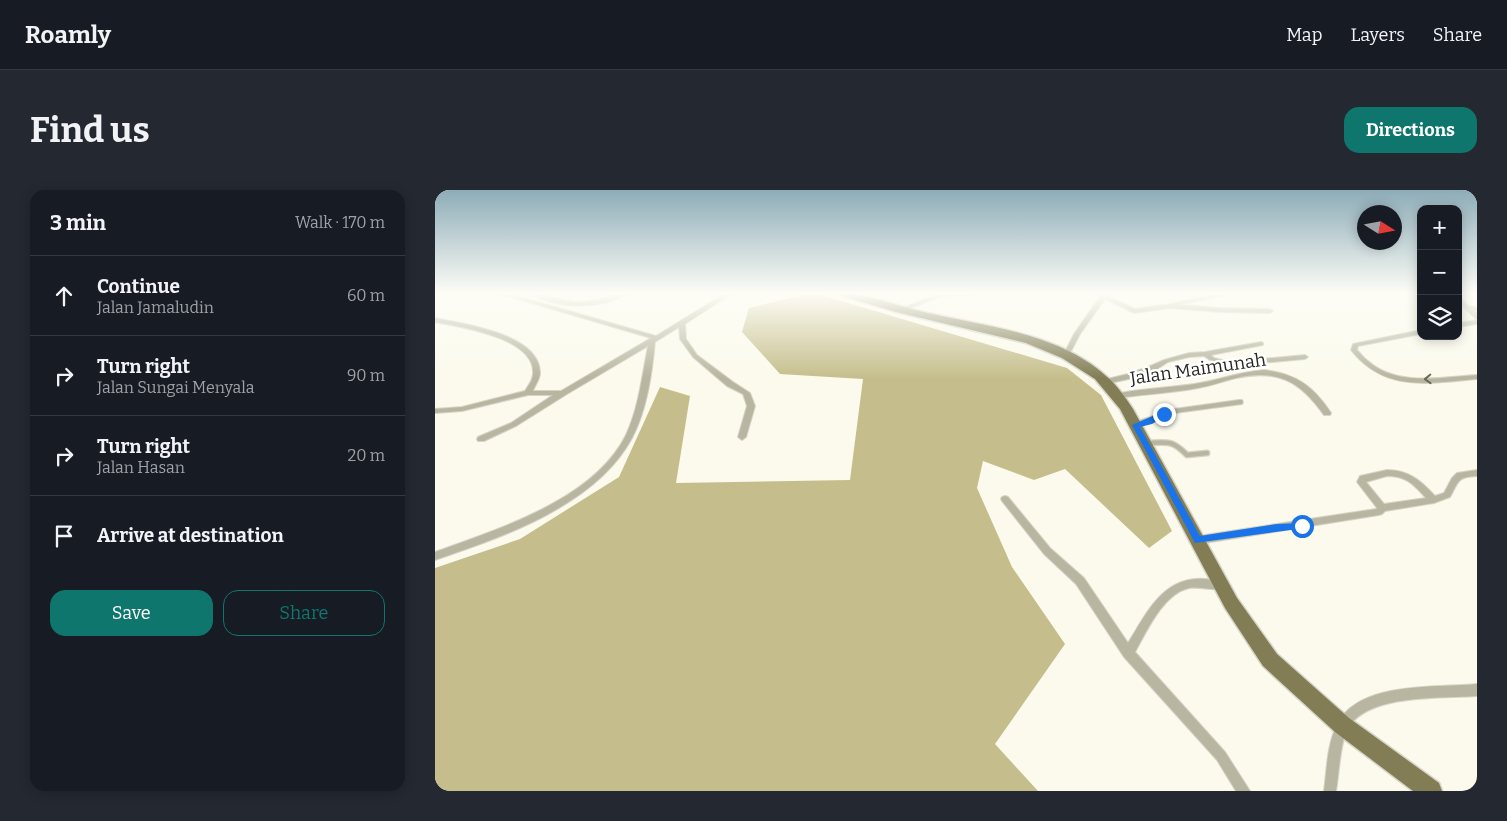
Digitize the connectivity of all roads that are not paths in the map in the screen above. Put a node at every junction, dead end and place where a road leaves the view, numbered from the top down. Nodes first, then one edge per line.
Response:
1 (445, 322) edge
2 (595, 322) edge
3 (685, 322) edge
4 (953, 322) edge
5 (1085, 322) edge
6 (1477, 322) edge
7 (454, 324) junction
8 (682, 324) junction
9 (1462, 324) edge
10 (435, 328) edge
11 (1417, 333) edge
12 (654, 340) junction
13 (1261, 344) dead end
14 (1205, 354) junction
15 (1066, 356) junction
16 (1305, 357) dead end
17 (1477, 377) edge
18 (1106, 382) junction
19 (528, 393) junction
20 (562, 393) junction
21 (1118, 396) junction
22 (1239, 402) dead end
23 (435, 411) edge
24 (1327, 413) dead end
25 (1135, 425) junction
26 (742, 436) dead end
27 (481, 439) dead end
28 (1144, 443) junction
29 (1207, 453) dead end
30 (1477, 472) edge
31 (1005, 499) dead end
32 (1434, 500) junction
33 (1382, 508) junction
34 (1198, 540) junction
35 (435, 556) edge
36 (1221, 585) junction
37 (1128, 653) junction
38 (1477, 690) edge
39 (1342, 725) junction
40 (1244, 791) edge
41 (1330, 791) edge
42 (1431, 791) edge

1 - 7 street
2 - 12 street
3 - 8 street
4 - 15 main road
5 - 15 street
6 - 9 street
7 - 10 street
7 - 19 street
8 - 12 street
8 - 26 street
17 -> 11 street
12 - 20 street
12 - 35 street
13 - 14 street
14 - 16 street
14 - 18 street
15 - 18 main road
18 - 21 main road
19 - 20 street
19 - 23 street
20 - 27 street
21 - 24 street, Jalan Maimunah
21 - 25 main road
22 - 25 street
25 - 28 main road
28 - 29 lane
28 - 34 main road
30 - 32 street
31 - 37 street
32 - 33 street
32 - 33 street
33 - 34 street
34 - 36 main road
36 - 37 street
36 - 39 main road
37 - 40 street
38 - 39 street
39 - 41 street
39 - 42 main road

